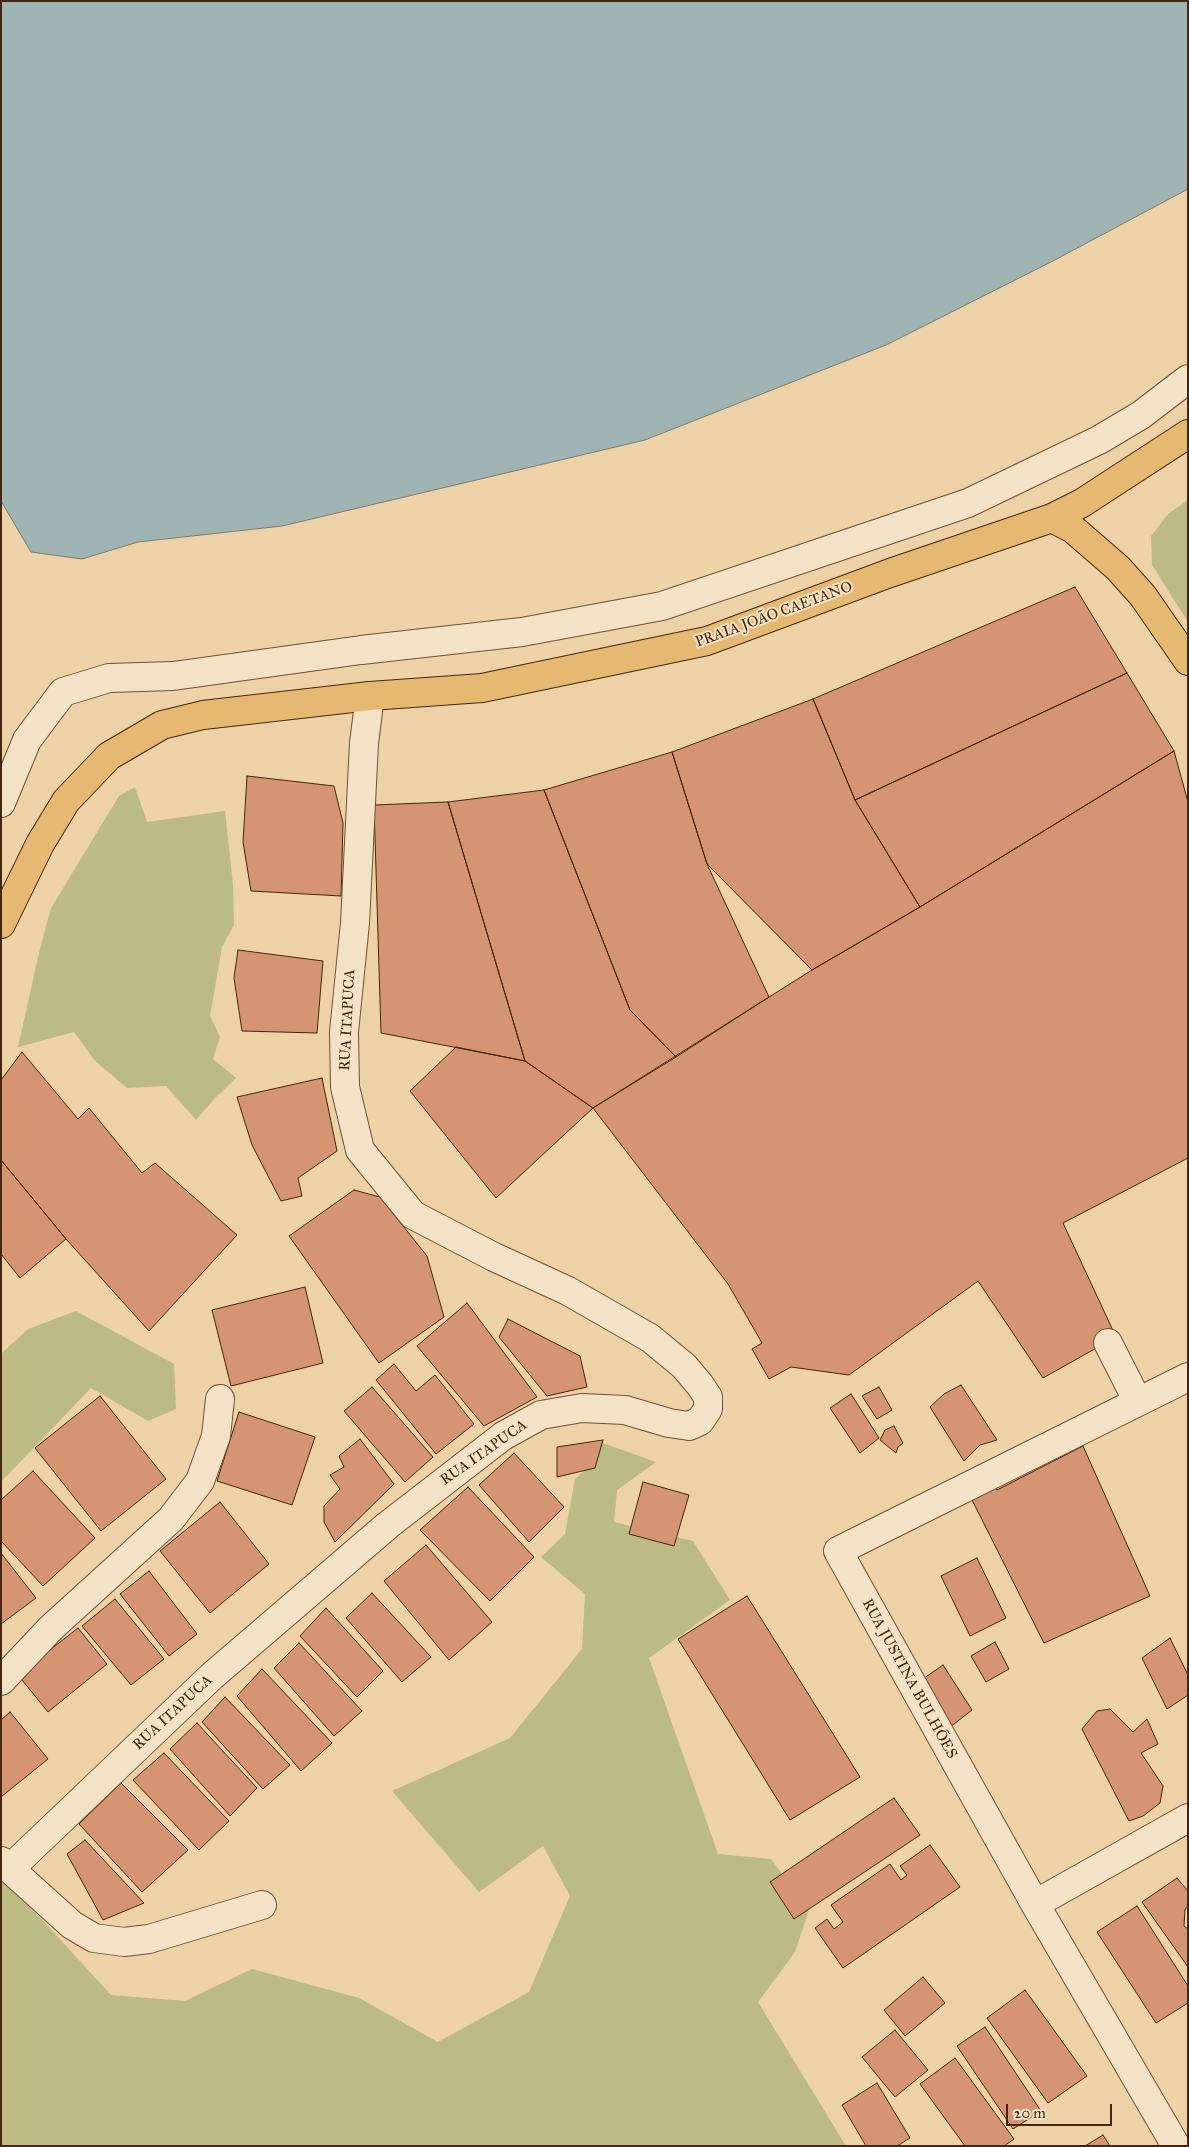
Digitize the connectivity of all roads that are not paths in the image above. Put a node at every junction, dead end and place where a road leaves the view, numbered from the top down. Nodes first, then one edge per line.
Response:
1 (1188, 379) edge
2 (1188, 434) edge
3 (1052, 518) junction
4 (1188, 661) edge
5 (370, 696) junction
6 (1, 803) edge
7 (1, 924) edge
8 (1108, 1343) dead end
9 (1188, 1377) edge
10 (220, 1399) dead end
11 (1138, 1402) junction
12 (1, 1681) edge
13 (1188, 1818) edge
14 (7, 1866) edge
15 (1035, 1904) junction
16 (262, 1905) dead end
17 (1176, 2146) edge

1 - 6 street
2 - 3 main road, PRAIA JOÃO CAETANO
3 - 4 main road
3 - 5 main road, PRAIA JOÃO CAETANO
5 - 7 main road, PRAIA JOÃO CAETANO
5 - 14 street, RUA ITAPUCA
8 - 11 street
9 - 11 street, RUA JUSTINA BULHÕES
10 - 12 street
11 - 15 street, RUA JUSTINA BULHÕES
13 - 15 street
14 - 16 street, RUA ITAPUCA
15 - 17 street, RUA JUSTINA BULHÕES

